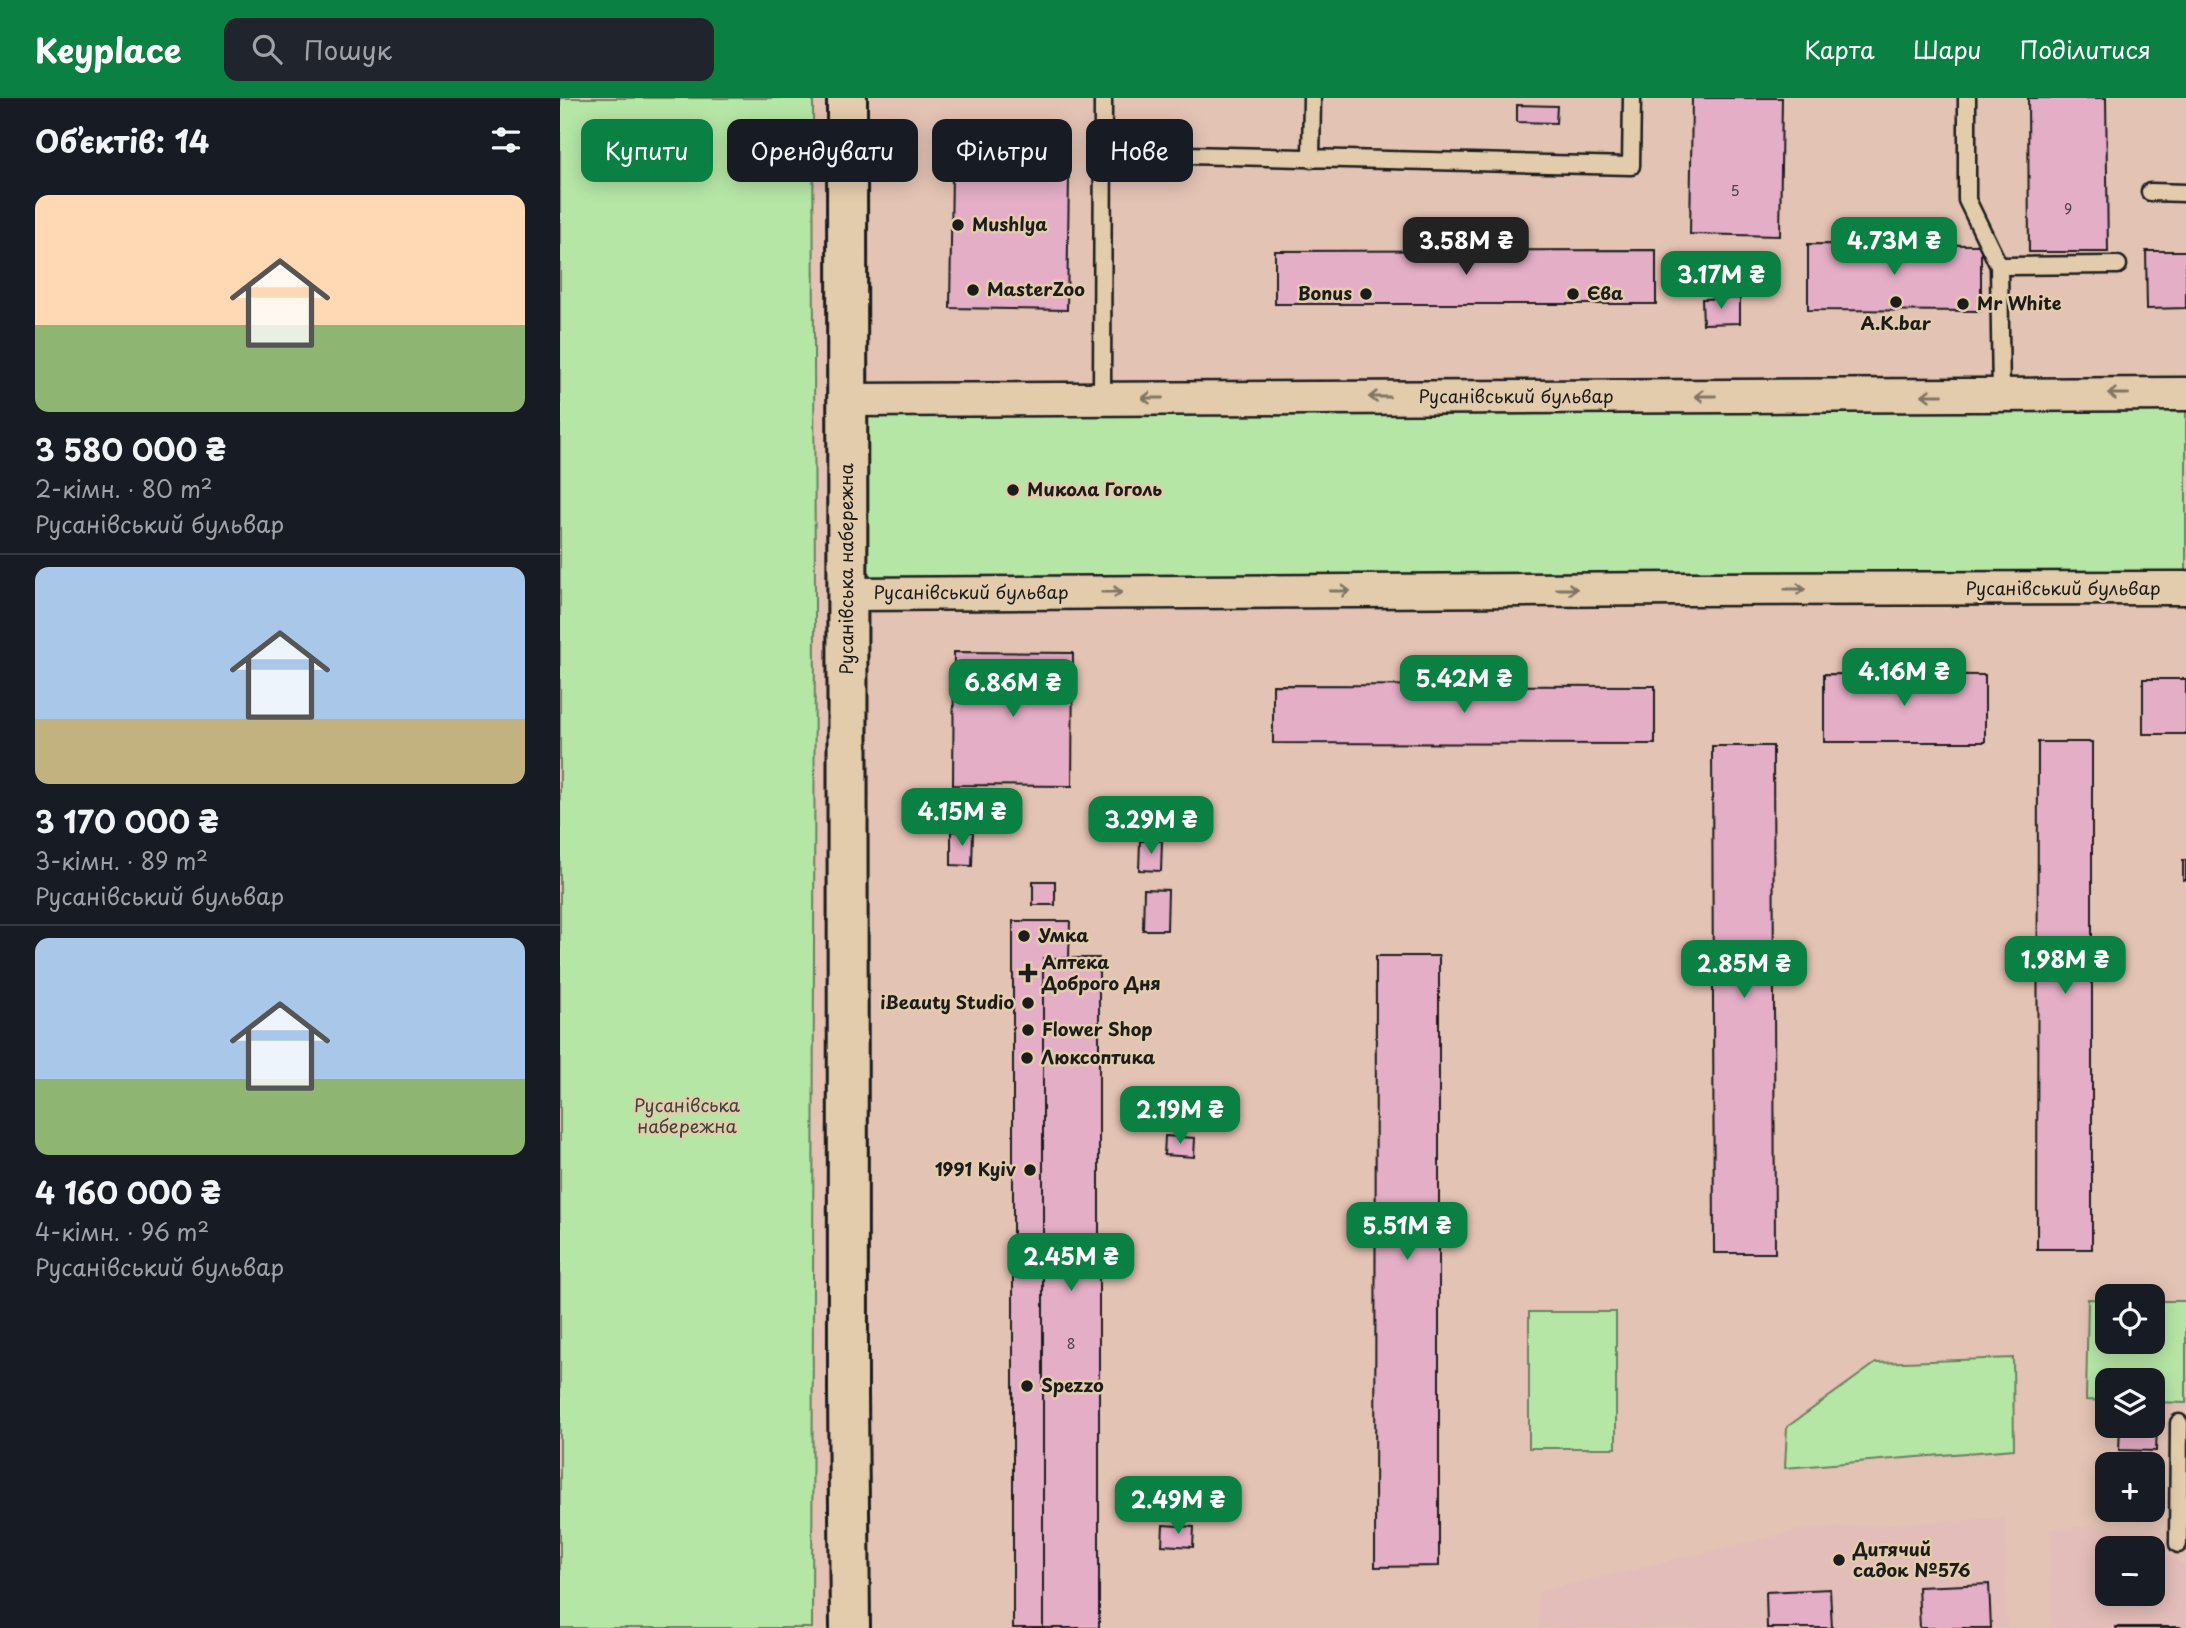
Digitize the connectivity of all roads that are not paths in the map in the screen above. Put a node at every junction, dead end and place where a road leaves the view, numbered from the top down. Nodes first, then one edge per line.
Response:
1 (847, 98) edge
2 (1103, 98) edge
3 (1312, 98) edge
4 (1632, 98) edge
5 (1967, 98) edge
6 (1103, 119) edge
7 (1193, 156) edge
8 (1311, 159) junction
9 (1103, 182) edge
10 (2150, 192) dead end
11 (2186, 193) edge
12 (2118, 265) dead end
13 (1998, 266) junction
14 (2001, 394) junction
15 (2186, 394) edge
16 (1102, 399) junction
17 (846, 400) junction
18 (2186, 588) edge
19 (848, 594) junction
20 (2179, 1423) dead end
21 (2178, 1544) dead end
22 (850, 1628) edge

1 - 17 main road, Русанівська набережна
2 - 6 lane
3 - 8 lane
4 - 8 lane
5 - 13 lane
7 - 8 lane
9 - 16 lane
10 - 11 lane
12 - 13 lane
13 - 14 lane
15 -> 14 street, Русанівський бульвар
14 -> 16 street, Русанівський бульвар
16 - 17 street, Русанівський бульвар
17 - 19 main road, Русанівська набережна
19 -> 18 street, Русанівський бульвар
19 - 22 main road, Русанівська набережна
20 - 21 lane

